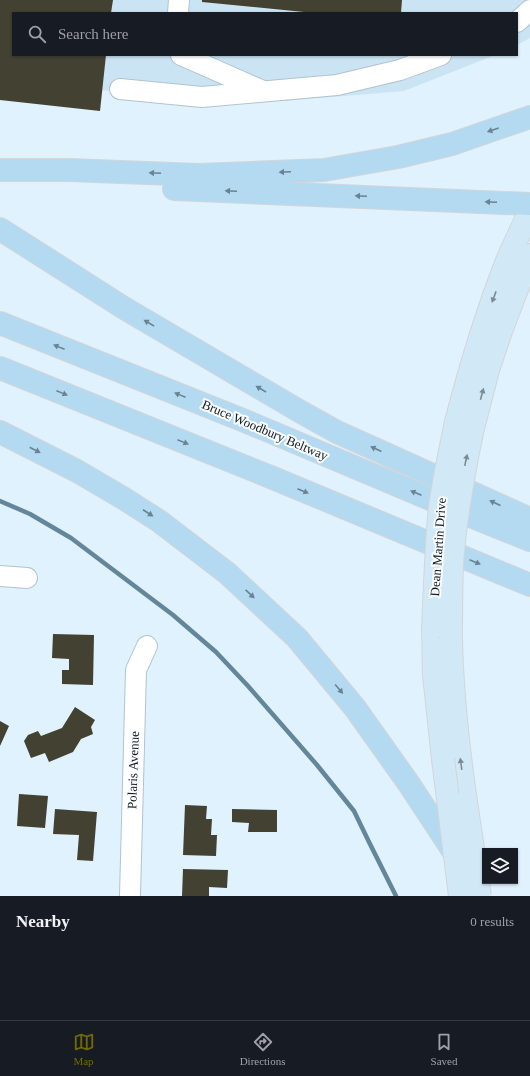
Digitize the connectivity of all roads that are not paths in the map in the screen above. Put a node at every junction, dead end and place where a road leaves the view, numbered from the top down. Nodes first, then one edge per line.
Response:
1 (179, 0) edge
2 (530, 10) edge
3 (178, 12) edge
4 (518, 21) edge
5 (183, 56) edge
6 (438, 56) edge
7 (120, 89) dead end
8 (266, 92) junction
9 (530, 118) edge
10 (0, 170) edge
11 (0, 176) edge
12 (530, 204) edge
13 (530, 211) edge
14 (0, 229) edge
15 (521, 259) edge
16 (0, 323) edge
17 (0, 368) edge
18 (0, 432) edge
19 (530, 519) edge
20 (530, 540) edge
21 (0, 576) edge
22 (27, 578) dead end
23 (526, 585) edge
24 (442, 633) junction
25 (147, 646) dead end
26 (130, 896) edge
27 (460, 896) edge
28 (480, 896) edge
29 (483, 896) edge

1 - 3 street
2 - 4 street
5 - 8 street
6 - 8 street
7 - 8 street
9 -> 10 highway
12 -> 11 highway
13 - 15 main road, Dean Martin Drive
19 -> 14 highway
15 - 24 main road, Dean Martin Drive, bridge
20 -> 16 highway, Bruce Woodbury Beltway
17 -> 23 highway
18 -> 29 highway
21 - 22 street
24 - 27 main road, Dean Martin Drive, bridge
28 -> 24 main road, Dean Martin Drive, bridge
25 - 26 street, Polaris Avenue

